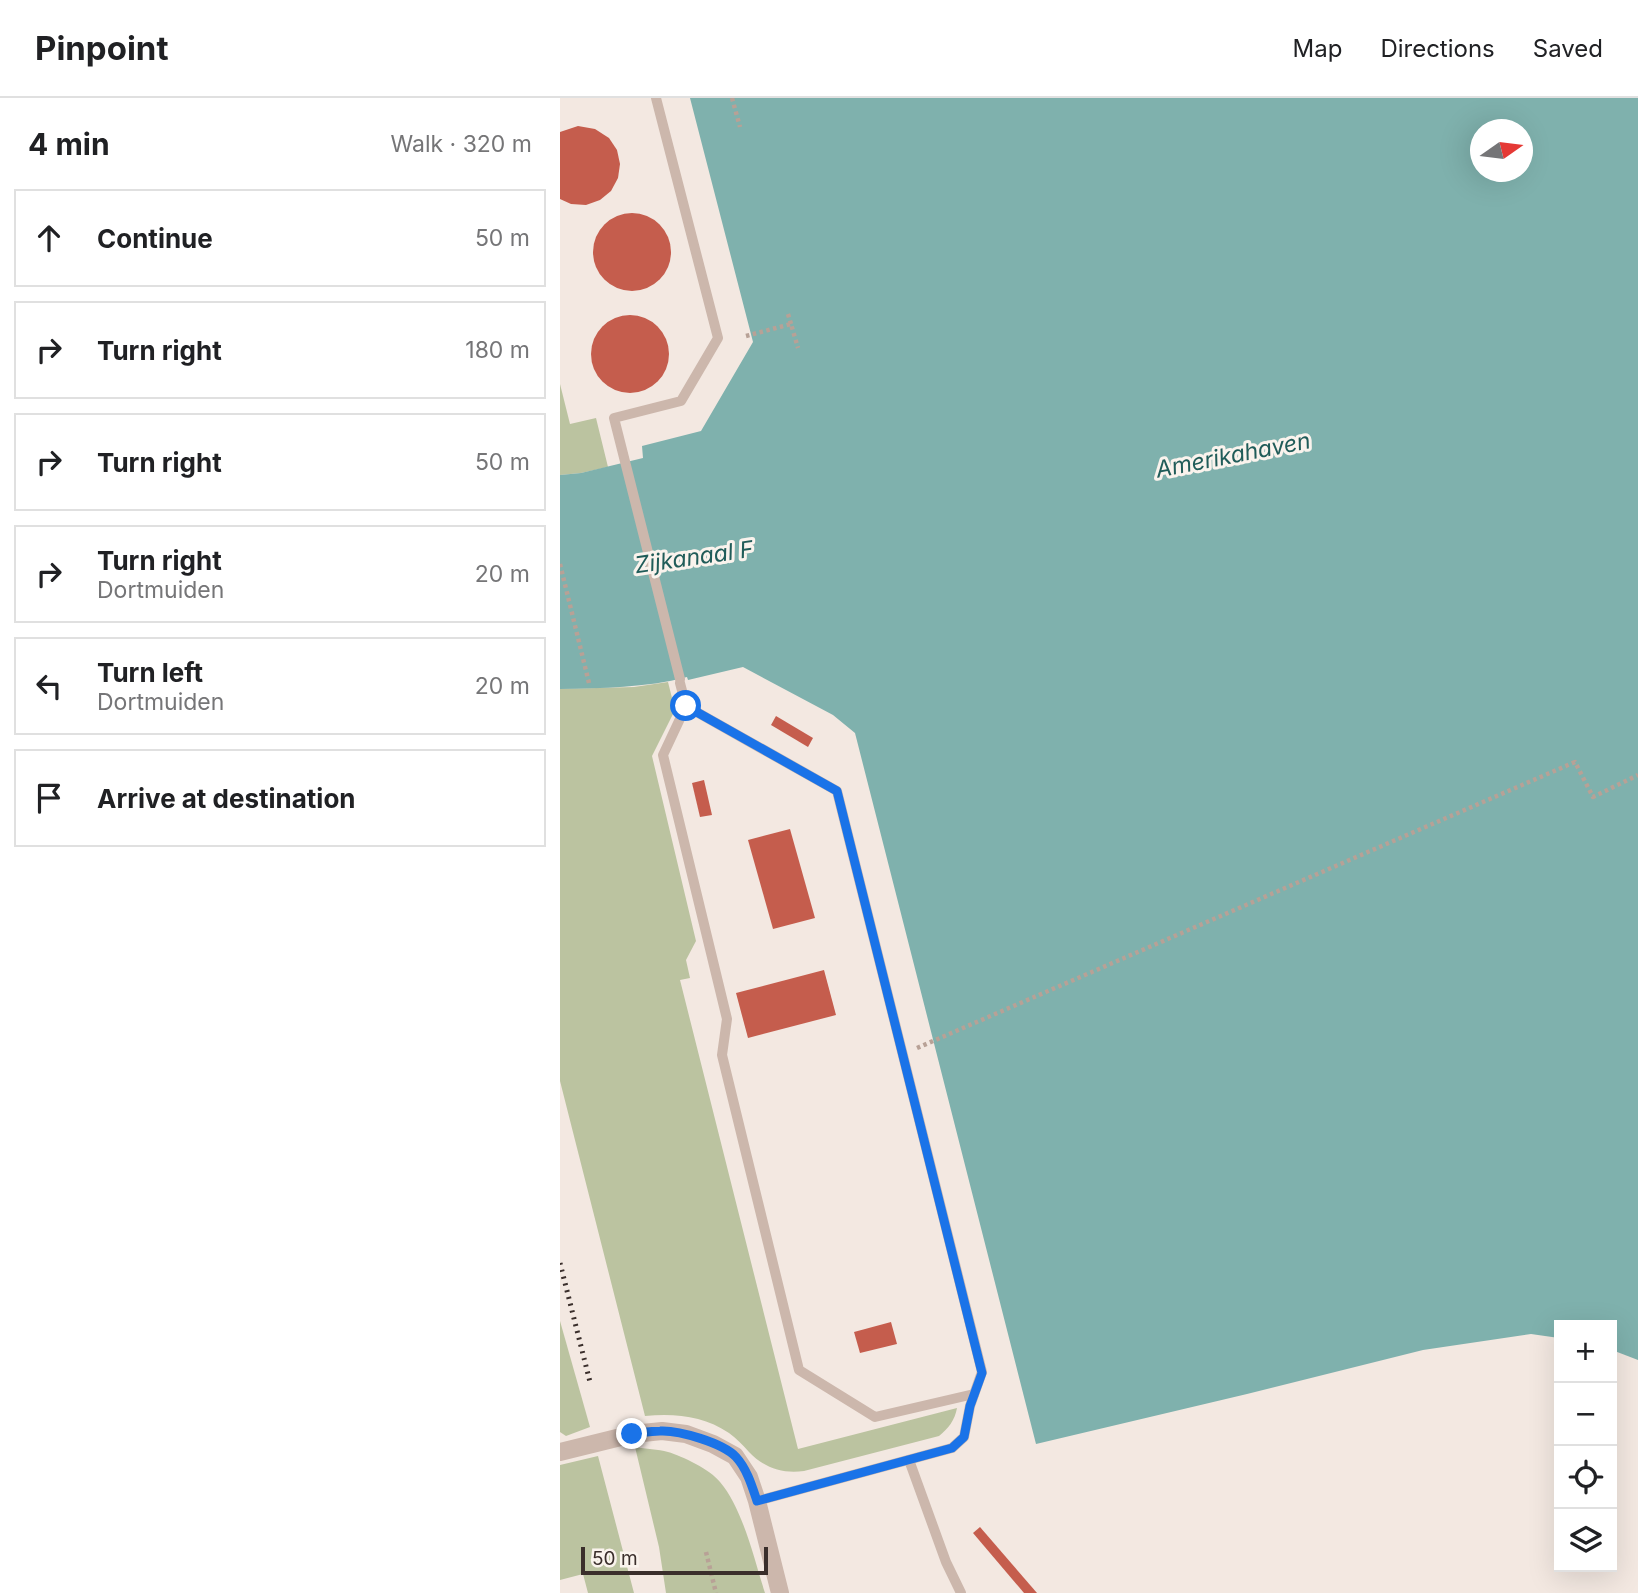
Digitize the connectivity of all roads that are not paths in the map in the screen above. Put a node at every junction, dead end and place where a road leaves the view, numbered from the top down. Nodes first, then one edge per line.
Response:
1 (656, 98) edge
2 (686, 706) junction
3 (974, 1394) junction
4 (560, 1452) edge
5 (909, 1460) junction
6 (757, 1501) junction
7 (780, 1593) edge
8 (961, 1593) edge

1 - 2 lane
2 - 3 lane
2 - 3 lane
3 - 5 lane
4 - 6 street
5 - 6 lane
5 - 8 lane
6 - 7 street

